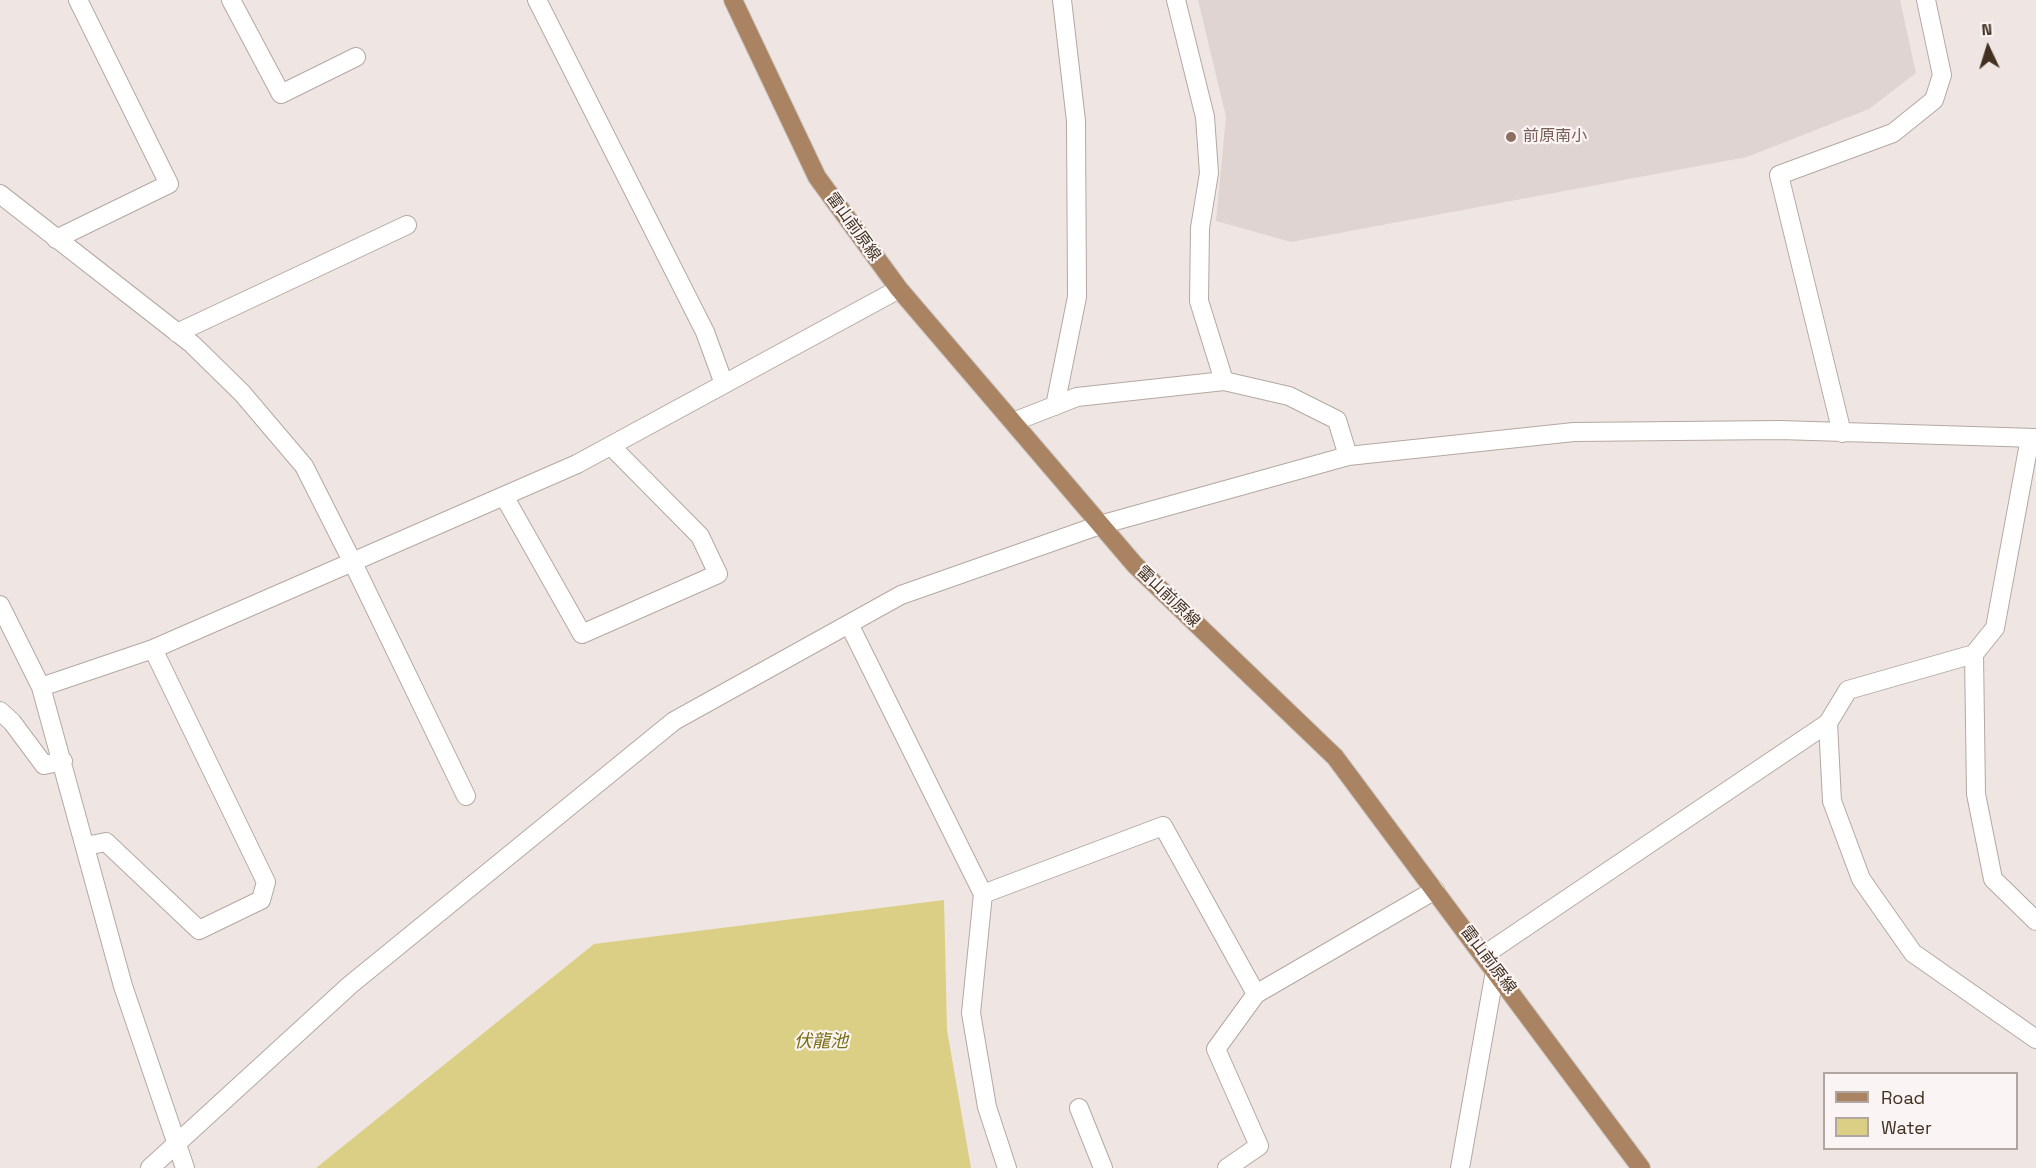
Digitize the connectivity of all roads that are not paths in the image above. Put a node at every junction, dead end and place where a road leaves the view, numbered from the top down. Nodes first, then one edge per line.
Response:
1 (78, 0) edge
2 (231, 0) edge
3 (537, 0) edge
4 (733, 0) edge
5 (1062, 0) edge
6 (1176, 0) edge
7 (1926, 0) edge
8 (356, 57) dead end
9 (0, 194) edge
10 (407, 225) dead end
11 (56, 239) junction
12 (898, 289) junction
13 (177, 333) junction
14 (1224, 381) junction
15 (724, 384) junction
16 (1055, 406) junction
17 (1013, 422) junction
18 (1842, 433) junction
19 (2033, 438) edge
20 (611, 446) junction
21 (1348, 456) junction
22 (504, 496) junction
23 (1100, 525) junction
24 (353, 562) junction
25 (0, 605) edge
26 (849, 624) junction
27 (153, 649) junction
28 (1974, 654) junction
29 (41, 687) junction
30 (0, 711) edge
31 (1828, 723) junction
32 (63, 761) junction
33 (466, 796) dead end
34 (86, 846) junction
35 (1435, 890) junction
36 (983, 894) junction
37 (2036, 921) edge
38 (1484, 955) junction
39 (1496, 971) junction
40 (1256, 994) junction
41 (2036, 1039) edge
42 (1078, 1108) dead end
43 (178, 1142) junction
44 (150, 1168) edge
45 (185, 1168) edge
46 (1006, 1168) edge
47 (1103, 1168) edge
48 (1227, 1168) edge
49 (1460, 1168) edge
50 (1641, 1168) edge

1 - 11 street
2 - 8 street
3 - 15 street
4 - 12 main road, 雷山前原線
5 - 16 street
6 - 14 street
7 - 18 street
9 - 11 street
10 - 13 street
11 - 13 street
12 - 15 street
12 - 17 main road, 雷山前原線
13 - 24 street
14 - 16 street
14 - 21 street
15 - 20 street
16 - 17 street
17 - 23 main road, 雷山前原線
18 - 19 street
18 - 21 street
19 - 28 street
20 - 22 street
20 - 22 street
21 - 23 street
22 - 24 street
23 - 26 street
23 - 35 main road, 雷山前原線
24 - 27 street
24 - 33 street
25 - 29 street
26 - 36 street
26 - 43 street
27 - 29 street
27 - 34 street
28 - 31 street
28 - 37 street
29 - 32 street
30 - 32 street
31 - 38 street
31 - 41 street
32 - 34 street
34 - 43 street
35 - 38 main road, 雷山前原線
35 - 40 street
36 - 40 street
36 - 46 street
38 - 39 main road, 雷山前原線
39 - 49 street
39 - 50 main road, 雷山前原線
40 - 48 street
42 - 47 street
43 - 44 street
43 - 45 street

